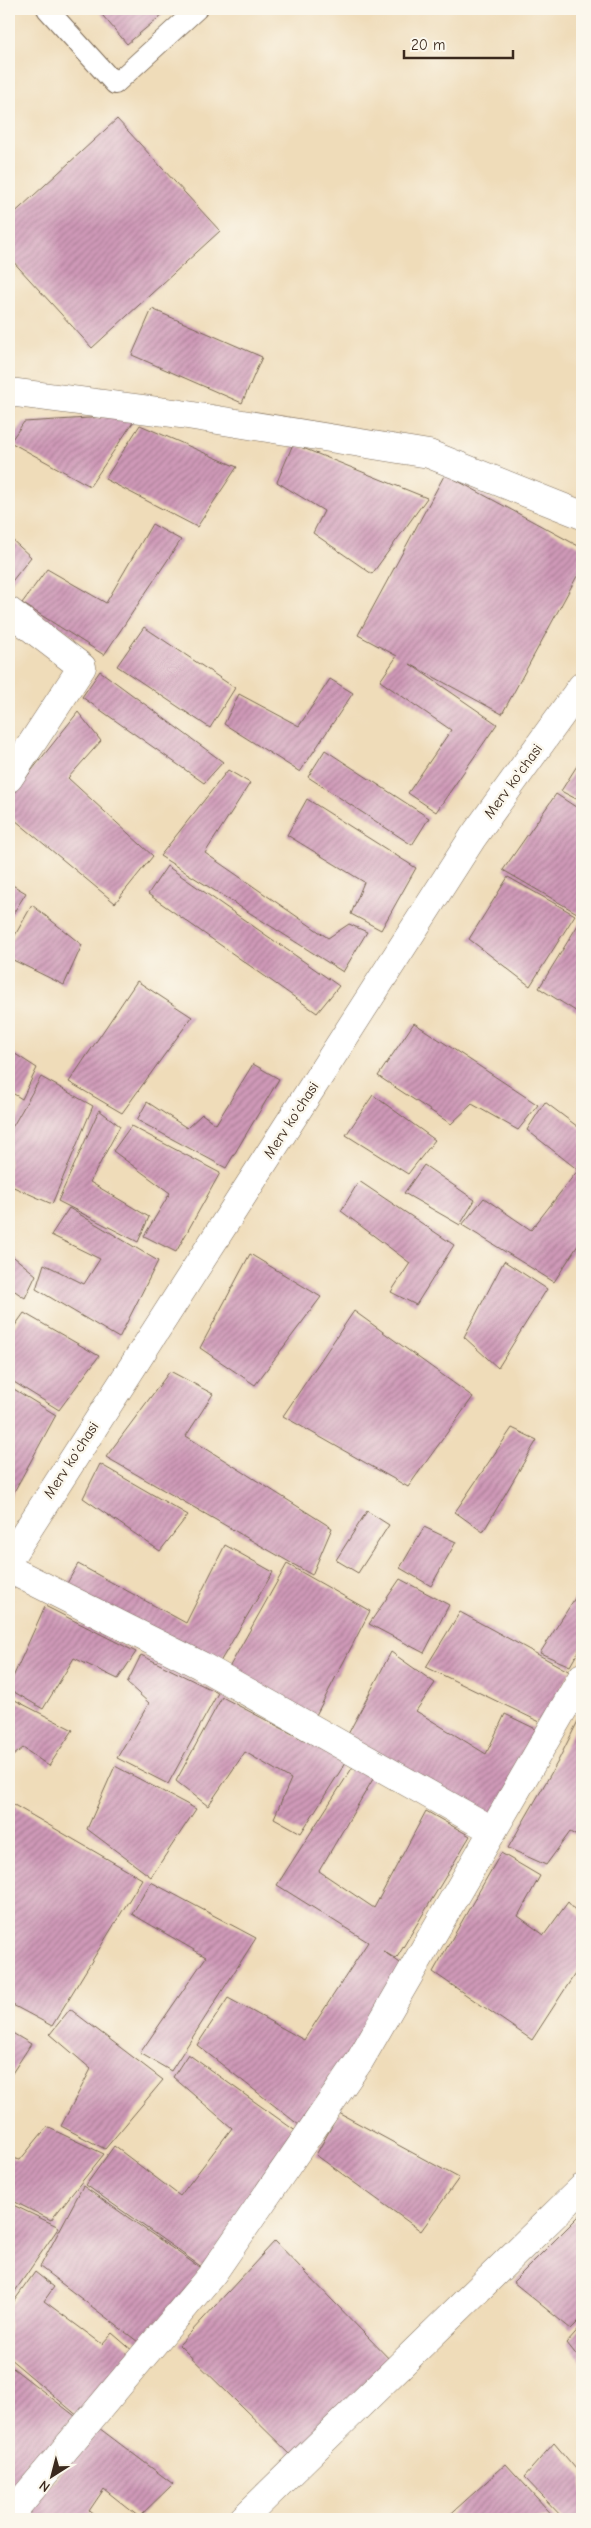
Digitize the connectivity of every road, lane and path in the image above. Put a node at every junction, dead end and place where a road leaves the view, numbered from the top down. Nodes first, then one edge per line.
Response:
1 (47, 9) edge
2 (197, 9) edge
3 (9, 392) edge
4 (582, 515) edge
5 (9, 611) edge
6 (582, 686) edge
7 (9, 778) edge
8 (9, 1559) edge
9 (9, 1569) edge
10 (582, 1677) edge
11 (492, 1830) junction
12 (582, 2188) edge
13 (9, 2516) edge
14 (243, 2519) edge

1 - 2 lane
3 - 4 street
5 - 7 street
6 - 8 street, Merv ko'chasi
9 - 11 street
10 - 11 street
11 - 13 street
12 - 14 street

